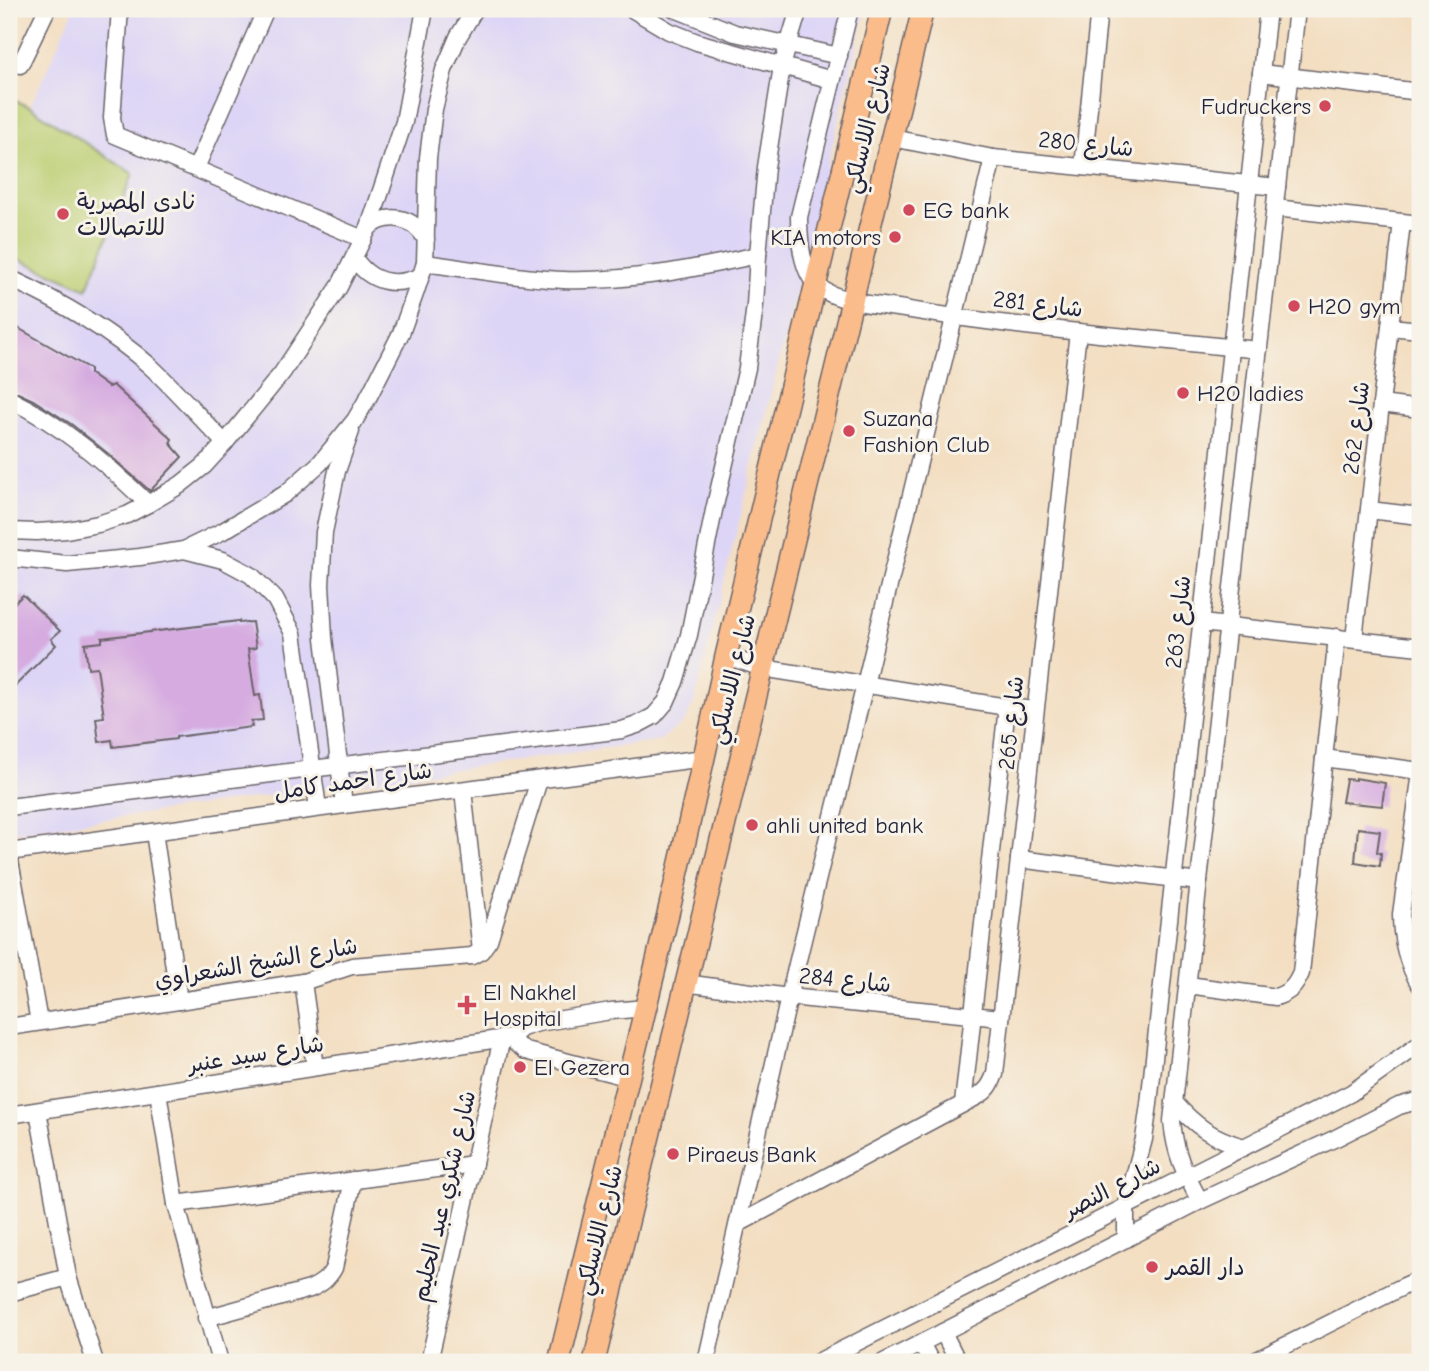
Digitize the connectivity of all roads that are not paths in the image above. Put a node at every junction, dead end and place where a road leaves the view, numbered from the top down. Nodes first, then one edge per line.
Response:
1 (47, 9) edge
2 (120, 9) edge
3 (266, 9) edge
4 (425, 9) edge
5 (475, 9) edge
6 (632, 9) edge
7 (675, 9) edge
8 (799, 9) edge
9 (850, 9) edge
10 (882, 9) edge
11 (923, 9) edge
12 (1099, 9) edge
13 (1268, 9) edge
14 (1297, 9) edge
15 (787, 46) junction
16 (839, 56) junction
17 (20, 65) dead end
18 (782, 66) junction
19 (1261, 73) junction
20 (1290, 76) junction
21 (832, 80) junction
22 (1420, 92) edge
23 (892, 138) junction
24 (993, 158) junction
25 (1083, 167) junction
26 (196, 168) junction
27 (1249, 184) junction
28 (1277, 187) junction
29 (1275, 208) junction
30 (1402, 222) junction
31 (1420, 224) edge
32 (366, 233) junction
33 (426, 239) junction
34 (758, 255) junction
35 (354, 258) junction
36 (423, 270) junction
37 (9, 278) edge
38 (816, 285) junction
39 (852, 300) junction
40 (954, 317) junction
41 (1390, 327) junction
42 (1420, 330) edge
43 (1078, 331) junction
44 (1231, 347) junction
45 (1259, 350) junction
46 (9, 399) edge
47 (1381, 404) junction
48 (1420, 409) edge
49 (355, 419) junction
50 (225, 443) junction
51 (148, 504) junction
52 (1369, 510) junction
53 (1420, 516) edge
54 (9, 531) edge
55 (184, 550) junction
56 (9, 558) edge
57 (1201, 623) junction
58 (1228, 626) junction
59 (1336, 637) junction
60 (1354, 639) junction
61 (1420, 646) edge
62 (726, 656) junction
63 (762, 668) junction
64 (865, 685) junction
65 (1007, 707) junction
66 (1035, 710) junction
67 (704, 758) junction
68 (1324, 758) junction
69 (339, 766) junction
70 (314, 769) junction
71 (1420, 771) edge
72 (539, 779) junction
73 (1420, 780) edge
74 (463, 790) junction
75 (344, 805) junction
76 (9, 807) edge
77 (318, 808) junction
78 (154, 832) junction
79 (9, 853) edge
80 (1019, 859) junction
81 (1173, 878) junction
82 (1199, 882) junction
83 (1413, 945) edge
84 (26, 949) junction
85 (481, 951) junction
86 (9, 952) edge
87 (303, 982) junction
88 (685, 983) junction
89 (1188, 985) junction
90 (1420, 985) edge
91 (789, 998) junction
92 (179, 1001) junction
93 (646, 1008) junction
94 (973, 1015) junction
95 (1001, 1018) junction
96 (39, 1022) junction
97 (9, 1027) edge
98 (507, 1038) junction
99 (1420, 1044) edge
100 (315, 1068) junction
101 (630, 1078) junction
102 (158, 1092) junction
103 (1420, 1100) edge
104 (1174, 1102) junction
105 (963, 1104) junction
106 (38, 1111) junction
107 (9, 1115) edge
108 (1244, 1147) junction
109 (474, 1164) junction
110 (1187, 1176) junction
111 (353, 1180) junction
112 (1200, 1201) junction
113 (176, 1204) junction
114 (1126, 1207) junction
115 (738, 1224) junction
116 (1126, 1238) junction
117 (68, 1277) junction
118 (1420, 1279) edge
119 (9, 1293) edge
120 (206, 1318) junction
121 (943, 1332) junction
122 (921, 1343) junction
123 (95, 1362) edge
124 (220, 1362) edge
125 (429, 1362) edge
126 (559, 1362) edge
127 (594, 1362) edge
128 (706, 1362) edge
129 (818, 1362) edge
130 (884, 1362) edge
131 (931, 1362) edge
132 (958, 1362) edge
133 (1253, 1362) edge

1 - 17 street
2 - 26 street
3 - 26 street
4 - 32 street
5 - 33 street
6 - 18 street
7 - 15 street
8 - 15 street
9 - 16 street
10 - 38 main road, شارع اللاسلكي
11 - 23 main road, شارع اللاسلكي
12 - 25 street
13 - 19 street, شارع 263
14 - 20 street
15 - 16 street
15 - 18 street
16 - 21 street
18 - 21 street
18 - 34 street
19 - 20 street
19 - 27 street, شارع 263
20 - 22 street
20 - 28 street
21 - 38 street
23 - 24 street, شارع 280
23 - 39 main road, شارع اللاسلكي
24 - 25 street, شارع 280
24 - 40 street
25 - 27 street, شارع 280
26 - 32 street
27 - 28 street, شارع 280
27 - 44 street, شارع 263
28 - 29 street
29 - 30 street
29 - 45 street
30 - 31 street
30 - 41 street, شارع 262
32 - 33 street
32 - 35 street
33 - 36 street
34 - 36 street
34 - 69 street
35 - 36 street
35 - 50 street
36 - 49 street
37 - 50 street
38 - 39 street, شارع 281
38 - 62 main road, شارع اللاسلكي
39 - 40 street, شارع 281
39 - 63 main road, شارع اللاسلكي
40 - 43 street, شارع 281
40 - 64 street
41 - 42 street
41 - 47 street, شارع 262
43 - 44 street, شارع 281
43 - 66 street, شارع 265
44 - 45 street, شارع 281
44 - 57 street, شارع 263
45 - 58 street
46 - 51 street
47 - 48 street
47 - 52 street, شارع 262
49 - 55 street
49 - 69 street
50 - 51 street
51 - 54 street
52 - 53 street
52 - 60 street, شارع 262
55 - 56 street
55 - 70 street
57 - 58 street
57 - 81 street, شارع 263
58 - 59 street
58 - 82 street
59 - 60 street
59 - 68 street
60 - 61 street
62 - 63 street
62 - 67 main road, شارع اللاسلكي
63 - 64 street
63 - 88 main road, شارع اللاسلكي
64 - 65 street
64 - 91 street
65 - 66 street
65 - 94 street, شارع 265
66 - 80 street, شارع 265
67 - 72 street, شارع احمد كامل
67 - 93 main road, شارع اللاسلكي
68 - 71 street
68 - 89 street
69 - 70 street
69 - 75 street
70 - 76 street
70 - 77 street
72 - 74 street, شارع احمد كامل
72 - 85 street
73 - 83 street
74 - 75 street, شارع احمد كامل
74 - 85 street
75 - 77 street, شارع احمد كامل
77 - 78 street, شارع احمد كامل
78 - 79 street, شارع احمد كامل
78 - 92 street
79 - 84 street
80 - 81 street
80 - 95 street, شارع 265
81 - 82 street
81 - 114 street, شارع 263
82 - 89 street
83 - 90 street
84 - 86 street
84 - 96 street
85 - 87 street, شارع الشيخ الشعراوي
87 - 92 street, شارع الشيخ الشعراوي
87 - 100 street
88 - 91 street, شارع 284
88 - 127 main road, شارع اللاسلكي
89 - 104 street
91 - 94 street, شارع 284
91 - 115 street
92 - 96 street, شارع الشيخ الشعراوي
93 - 98 street, شارع سيد عنبر
93 - 101 main road, شارع اللاسلكي
94 - 95 street, شارع 284
94 - 105 street, شارع 265
95 - 105 street, شارع 265
96 - 97 street, شارع الشيخ الشعراوي
98 - 100 street, شارع سيد عنبر
98 - 101 street
98 - 109 street, شارع شكري عبد الحليم
99 - 108 street, شارع النصر
100 - 102 street, شارع سيد عنبر
101 - 126 main road, شارع اللاسلكي
102 - 106 street, شارع سيد عنبر
102 - 113 street
103 - 112 street
104 - 108 street
104 - 110 street
105 - 115 street, شارع 265
106 - 107 street, شارع سيد عنبر
106 - 117 street
108 - 110 street, شارع النصر
109 - 111 street
109 - 125 street, شارع شكري عبد الحليم
110 - 112 street
110 - 114 street, شارع النصر
111 - 113 street
111 - 120 street
112 - 116 street
113 - 120 street
114 - 116 street, شارع 263
114 - 129 street, شارع النصر
115 - 128 street
116 - 121 street
117 - 119 street
117 - 123 street
118 - 133 street
120 - 124 street
121 - 122 street
121 - 132 street
122 - 130 street
122 - 131 street

